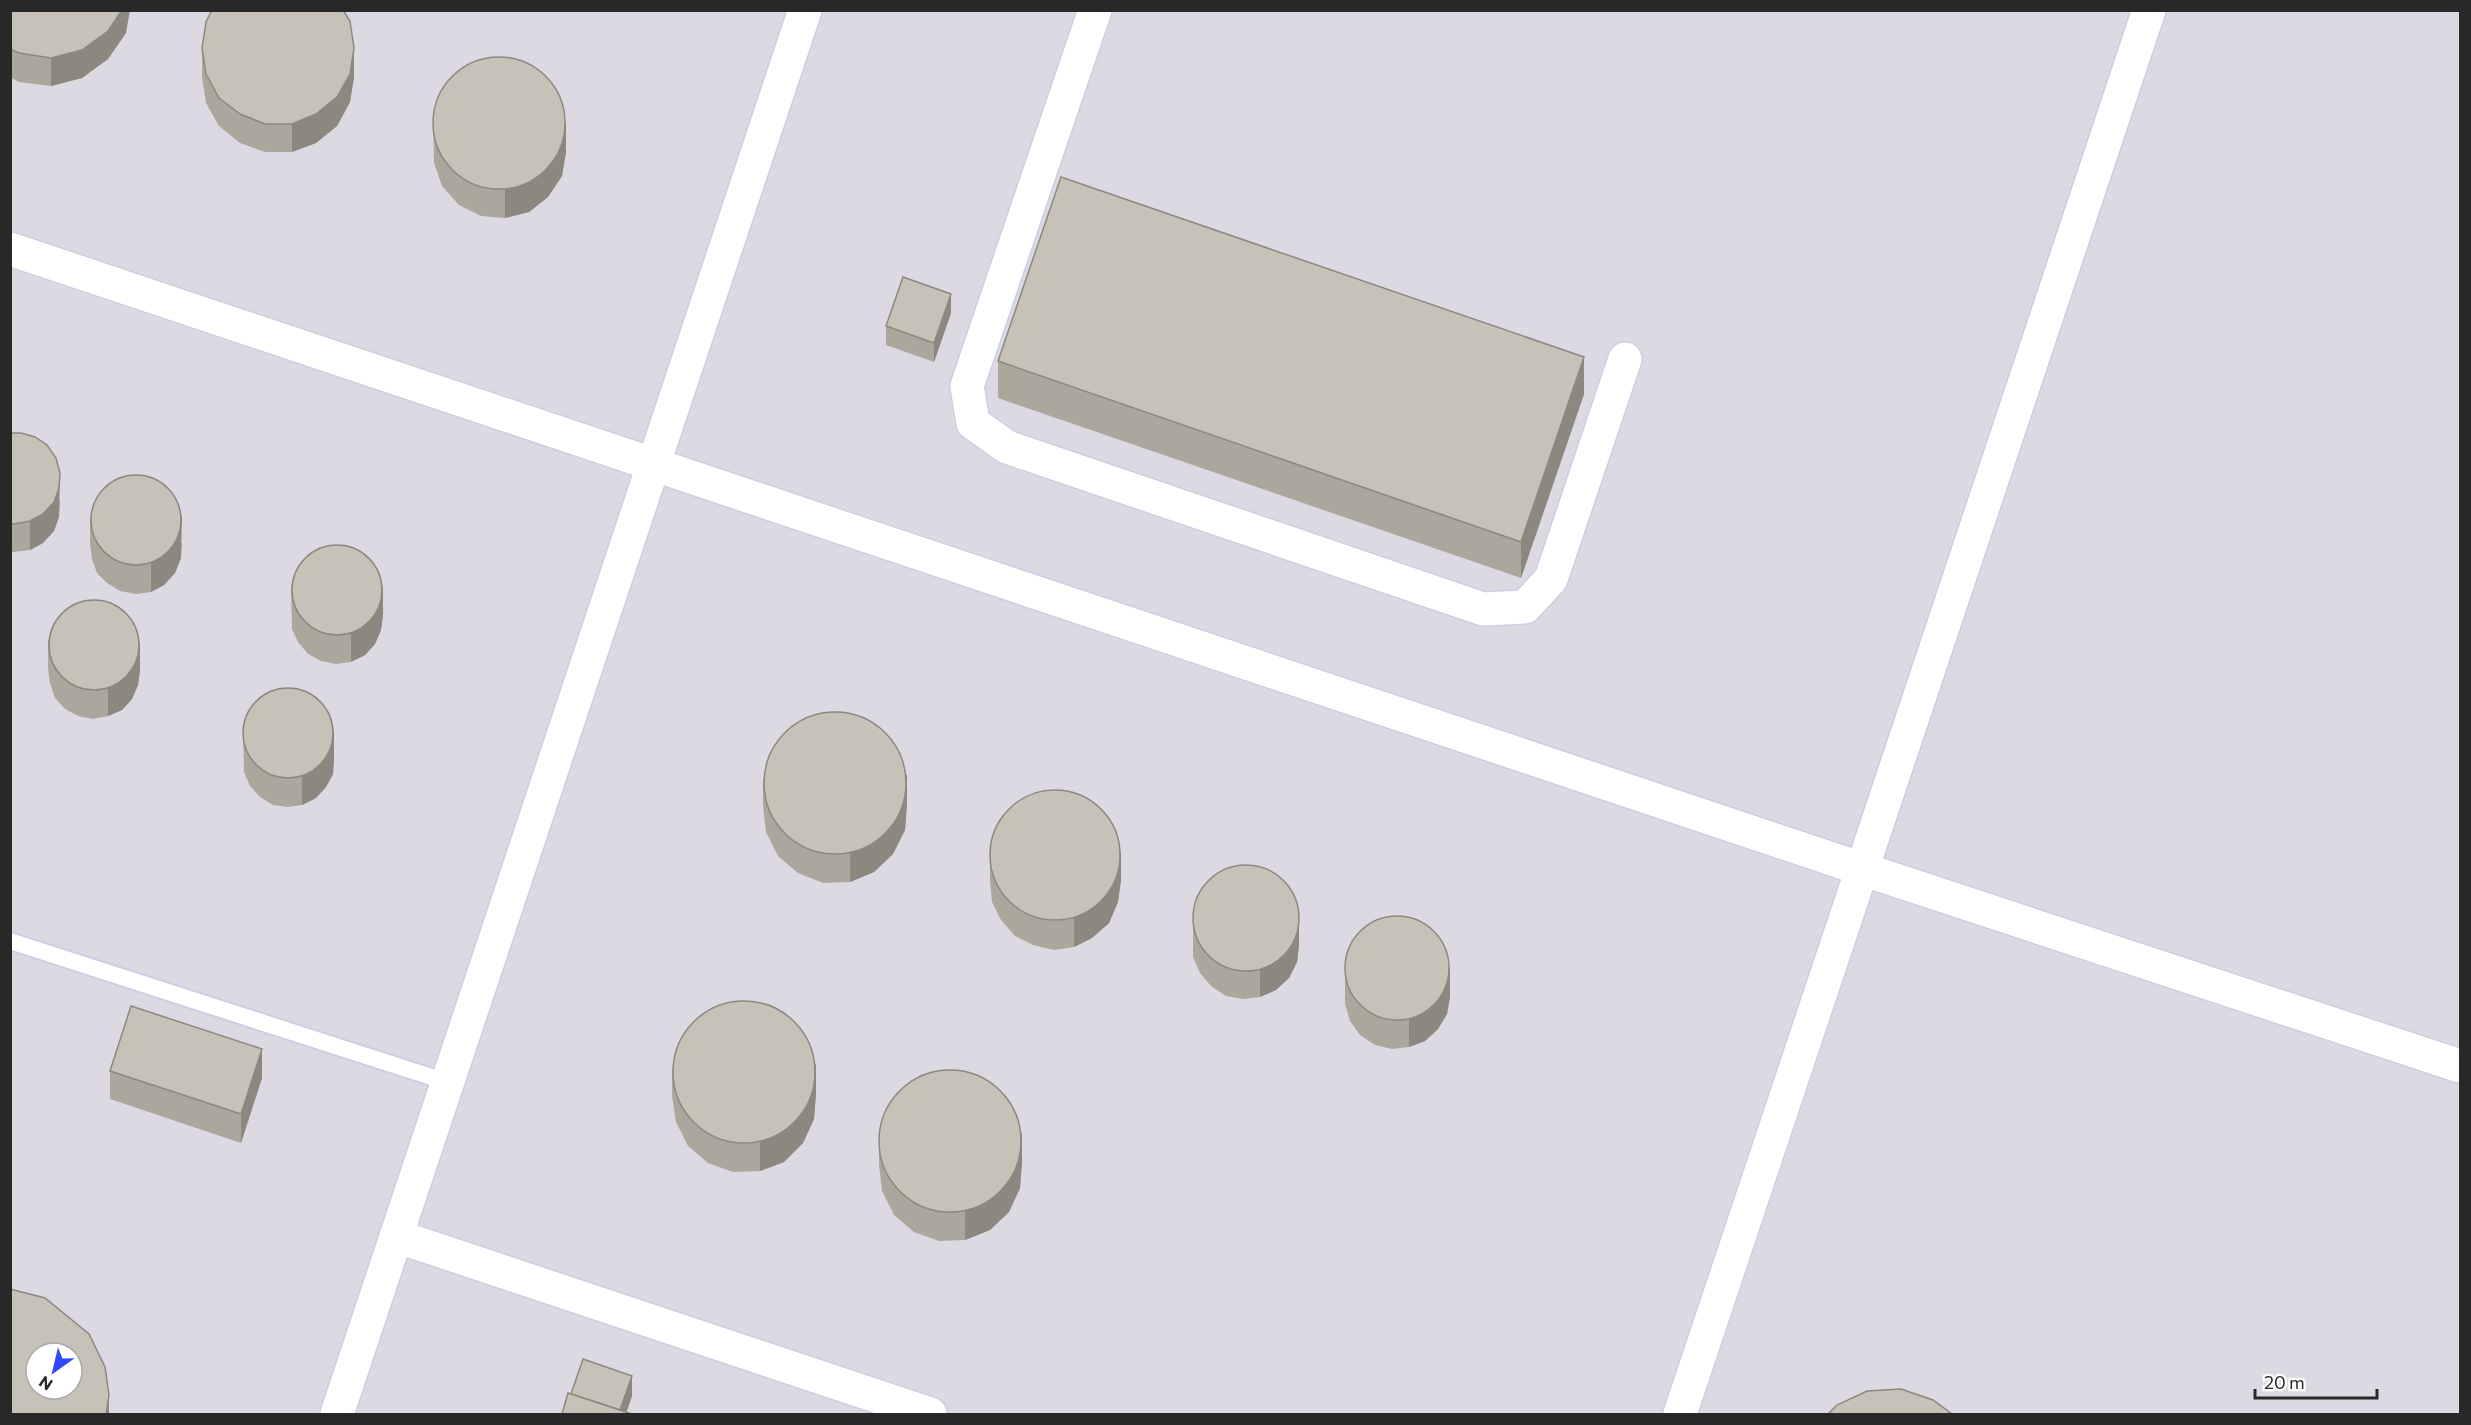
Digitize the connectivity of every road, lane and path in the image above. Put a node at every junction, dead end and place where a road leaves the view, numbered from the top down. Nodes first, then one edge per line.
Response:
1 (805, 10) edge
2 (1095, 10) edge
3 (2149, 10) edge
4 (10, 249) edge
5 (1625, 359) dead end
6 (654, 463) junction
7 (1862, 869) junction
8 (10, 941) edge
9 (2460, 1066) edge
10 (447, 1082) junction
11 (396, 1236) junction
12 (337, 1414) edge
13 (930, 1414) edge
14 (1680, 1414) edge

1 - 6 street
2 - 5 street
3 - 7 street
4 - 6 street
6 - 7 street
6 - 10 street
7 - 9 street
7 - 14 street
8 - 10 lane
10 - 11 street
11 - 12 street
11 - 13 street

